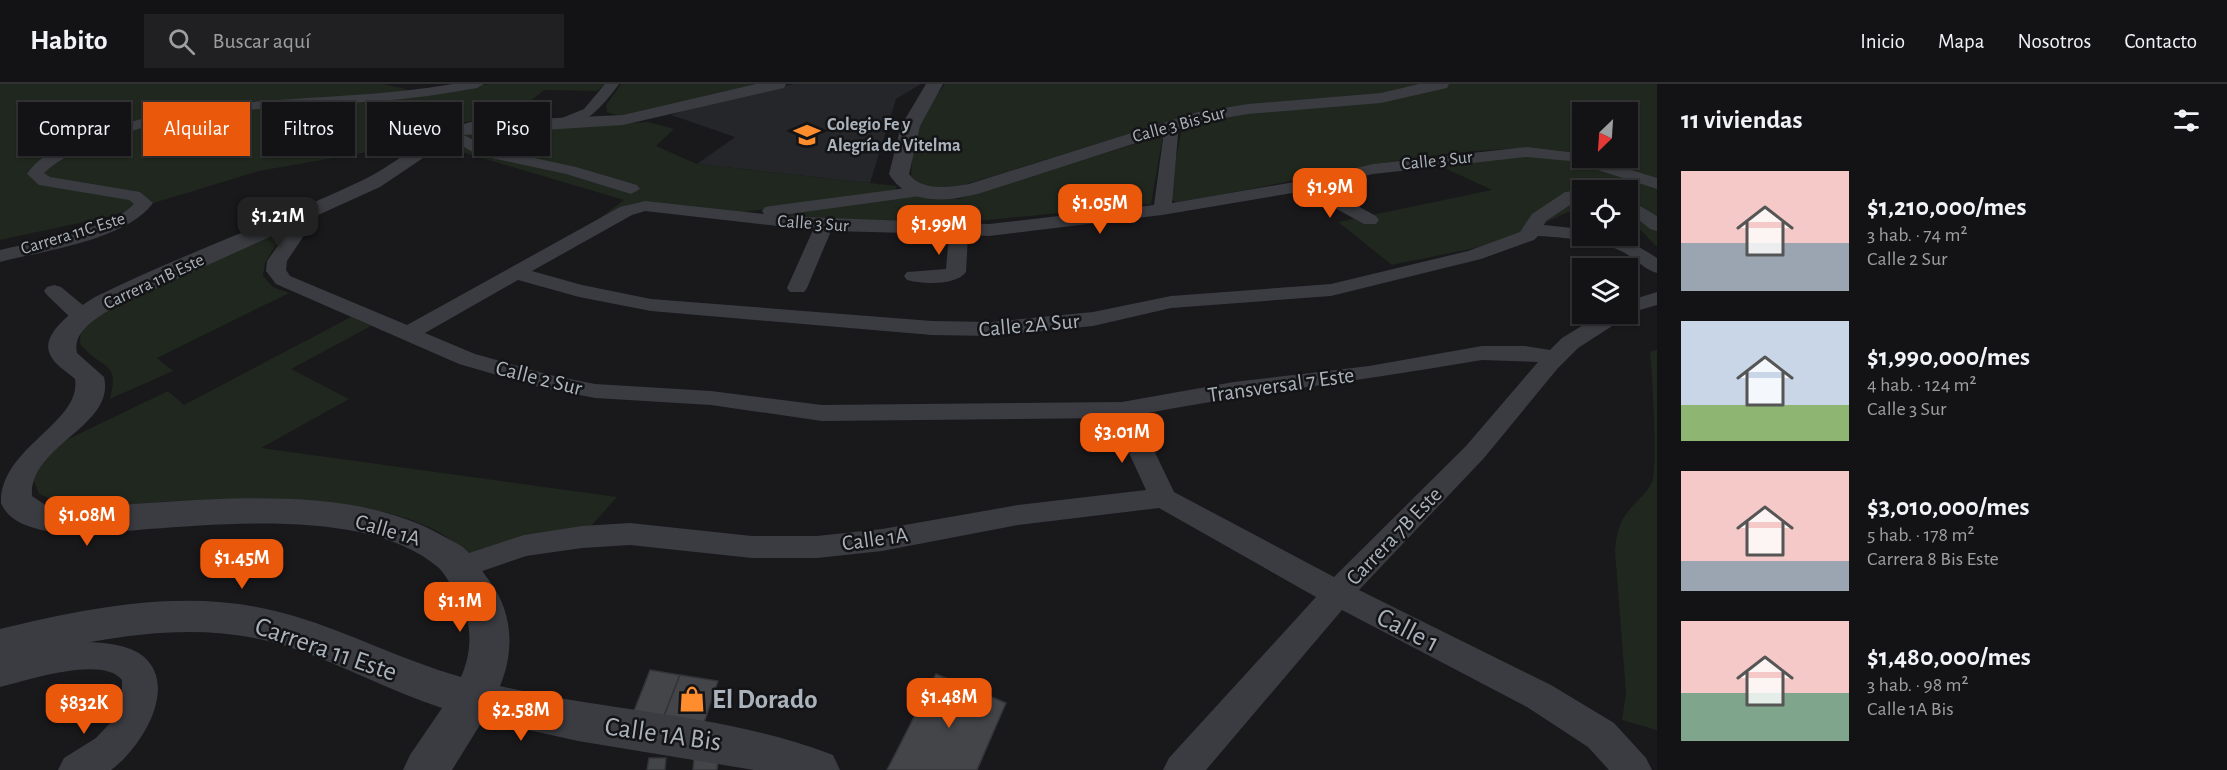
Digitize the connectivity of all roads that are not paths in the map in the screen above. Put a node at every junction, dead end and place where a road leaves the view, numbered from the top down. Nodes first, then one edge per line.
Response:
1 (477, 84) edge
2 (612, 84) edge
3 (778, 84) edge
4 (935, 84) edge
5 (1441, 84) edge
6 (449, 87) edge
7 (591, 110) junction
8 (614, 121) junction
9 (562, 123) junction
10 (1172, 124) junction
11 (462, 130) edge
12 (462, 140) edge
13 (412, 156) edge
14 (1657, 184) edge
15 (1306, 186) junction
16 (922, 191) junction
17 (1572, 196) edge
18 (312, 210) junction
19 (1162, 210) junction
20 (1638, 210) edge
21 (734, 217) junction
22 (1370, 220) dead end
23 (824, 225) junction
24 (1657, 225) edge
25 (1533, 230) junction
26 (959, 231) junction
27 (1572, 233) edge
28 (1627, 246) edge
29 (553, 250) junction
30 (0, 256) edge
31 (1657, 267) edge
32 (517, 273) junction
33 (914, 276) dead end
34 (797, 288) dead end
35 (54, 291) dead end
36 (1657, 298) edge
37 (1638, 305) edge
38 (82, 316) junction
39 (1599, 324) edge
40 (409, 333) junction
41 (1557, 358) junction
42 (1122, 410) junction
43 (895, 414) joint
44 (1163, 498) junction
45 (462, 567) junction
46 (1338, 594) junction
47 (0, 646) edge
48 (0, 673) edge
49 (472, 697) junction
50 (1625, 760) edge
51 (77, 770) edge
52 (426, 770) edge
53 (817, 770) edge
54 (1182, 770) edge

1 - 6 street
2 - 7 street
3 - 8 street, Carrera 11B Este
4 - 16 street
5 - 10 street, Calle 3 Bis Sur
6 - 30 street, Carrera 11C Este
7 - 8 street
7 - 9 street
8 - 9 street, Carrera 11B Este
9 - 11 street, Carrera 11B Este
10 - 16 street, Calle 3 Bis Sur
10 - 19 street
12 - 29 street
13 - 18 street, Carrera 11B Este
14 - 15 street, Calle 3 Sur
15 - 19 street, Calle 3 Sur
15 - 22 street
16 - 21 street
17 - 25 street
18 - 38 street, Carrera 11B Este
18 - 40 street, Calle 2 Sur
19 - 26 street, Calle 3 Sur
20 - 24 street
21 - 23 street, Calle 3 Sur
21 - 29 street, Calle 3 Sur
23 - 26 street, Calle 3 Sur
23 - 34 street
25 - 27 street
25 - 32 street, Calle 2A Sur
26 - 33 street
28 - 31 street
29 - 32 street
32 - 40 street
35 - 38 street
36 - 37 street
38 - 45 street, Calle 1A
39 - 41 street, Carrera 7B Este
40 - 43 street, Calle 2 Sur
41 - 42 street, Transversal 7 Este
41 - 46 street, Carrera 7B Este
42 - 43 street, Transversal 7 Este
42 - 44 street
44 - 45 street, Calle 1A
44 - 46 street, Calle 1
45 - 49 street
46 - 50 street, Calle 1
46 - 54 street, Carrera 7B Este
47 - 49 street, Carrera 11 Este
48 - 51 street
49 - 52 street
49 - 53 street, Calle 1A Bis

